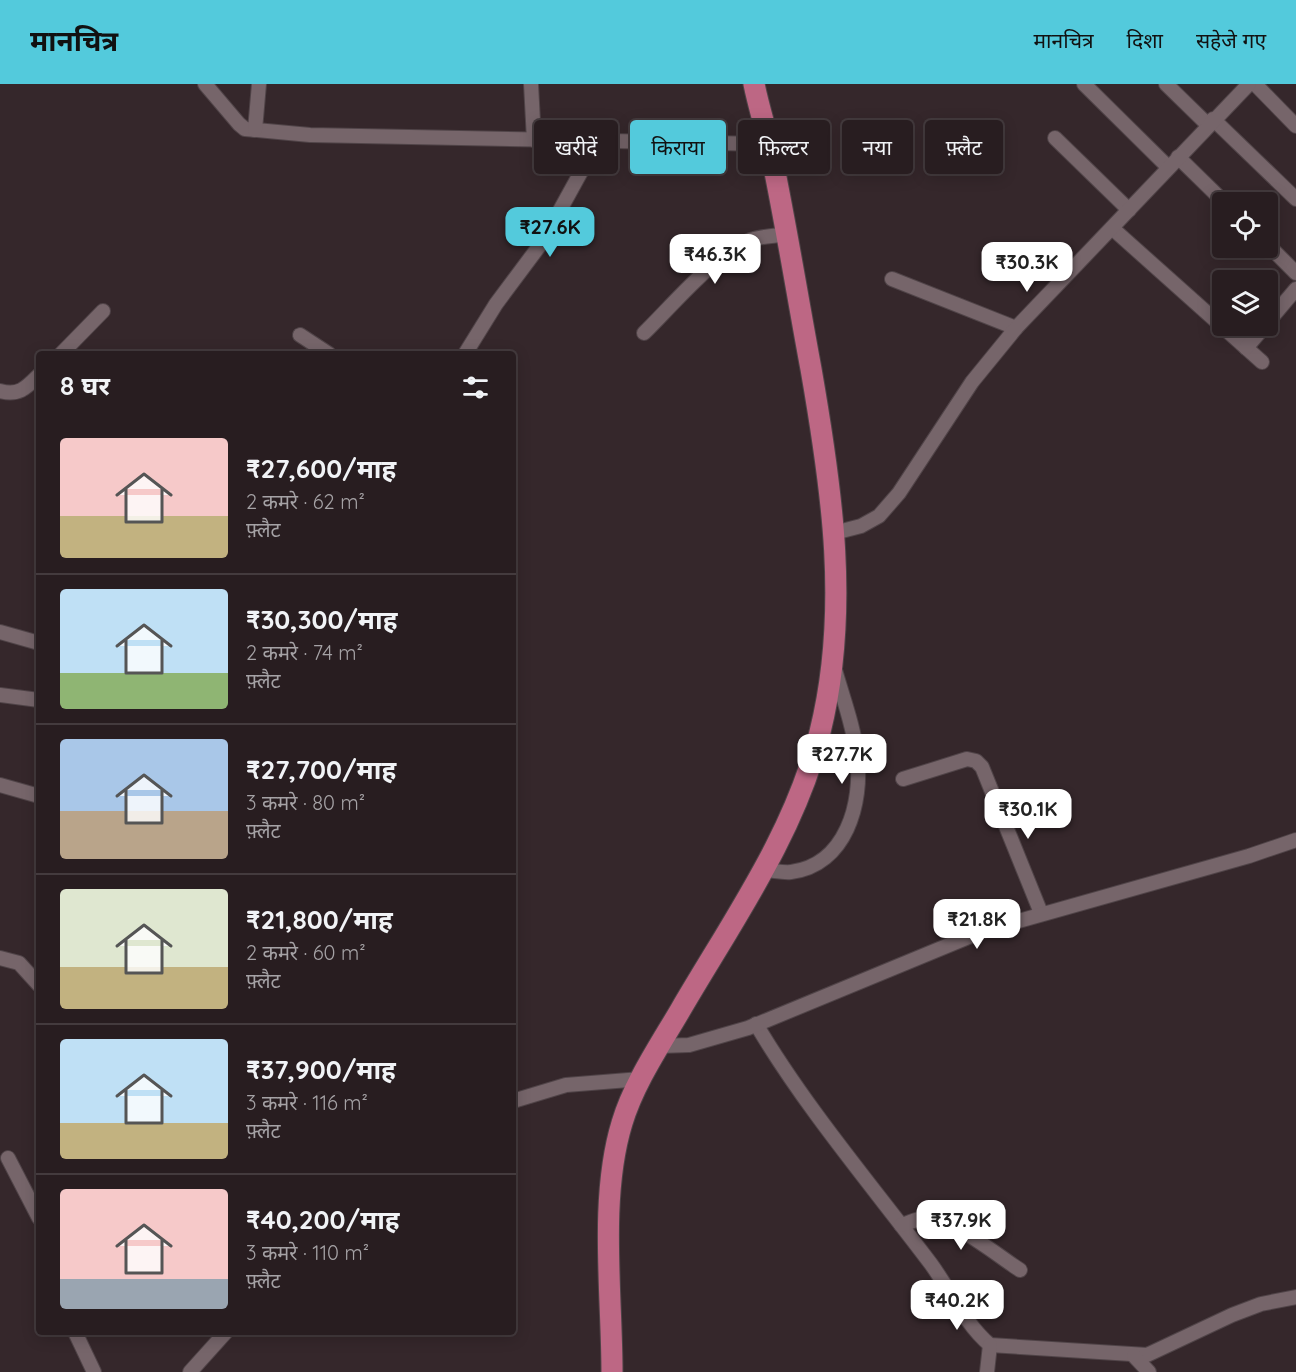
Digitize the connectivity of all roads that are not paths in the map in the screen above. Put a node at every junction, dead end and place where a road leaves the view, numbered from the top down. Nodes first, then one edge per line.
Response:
1 (205, 84) edge
2 (259, 84) edge
3 (531, 84) edge
4 (754, 84) edge
5 (1084, 84) edge
6 (1166, 84) edge
7 (1249, 84) edge
8 (1255, 84) edge
9 (763, 120) edge
10 (1210, 122) junction
11 (1296, 126) edge
12 (255, 130) junction
13 (1055, 138) dead end
14 (534, 140) joint
15 (618, 141) edge
16 (738, 143) edge
17 (1173, 162) junction
18 (580, 174) edge
19 (775, 174) edge
20 (1212, 193) edge
21 (1296, 199) edge
22 (1129, 210) junction
23 (1112, 228) junction
24 (787, 234) junction
25 (1278, 255) edge
26 (1296, 273) edge
27 (892, 279) dead end
28 (1296, 289) edge
29 (1278, 310) edge
30 (103, 311) dead end
31 (1016, 328) junction
32 (644, 333) dead end
33 (300, 335) dead end
34 (1256, 336) edge
35 (1246, 348) junction
36 (64, 351) edge
37 (324, 351) edge
38 (467, 351) edge
39 (1262, 362) dead end
40 (36, 378) edge
41 (0, 391) edge
42 (834, 533) junction
43 (0, 632) edge
44 (36, 642) edge
45 (833, 663) junction
46 (0, 695) edge
47 (36, 700) edge
48 (903, 779) dead end
49 (0, 785) edge
50 (36, 795) edge
51 (1296, 840) edge
52 (763, 870) junction
53 (1041, 913) junction
54 (0, 958) edge
55 (36, 982) edge
56 (756, 1024) junction
57 (660, 1047) junction
58 (641, 1079) junction
59 (516, 1100) edge
60 (8, 1158) dead end
61 (36, 1212) edge
62 (901, 1225) junction
63 (1020, 1270) dead end
64 (1296, 1297) edge
65 (76, 1335) edge
66 (223, 1335) edge
67 (990, 1345) junction
68 (1134, 1356) junction
69 (94, 1372) edge
70 (190, 1372) edge
71 (612, 1372) edge
72 (987, 1372) edge
73 (1149, 1372) edge

1 - 12 street
2 - 12 street
3 - 14 street
4 - 9 highway
5 - 17 street
6 - 10 street
7 - 10 street
8 - 11 street
10 - 17 street
10 - 21 street
12 - 14 street
13 - 22 street
15 - 16 street
17 - 20 street
17 - 22 street
18 - 38 street
19 - 24 highway
22 - 23 street
23 - 31 street
23 - 35 street
24 - 32 street
24 - 42 highway
25 - 26 street
27 - 31 street
28 - 29 street
30 - 36 street
31 - 42 street
33 - 37 street
34 - 35 street
35 - 39 street
40 - 41 street
42 - 45 highway
43 - 44 street
45 - 52 highway
45 - 52 street
46 - 47 street
48 - 53 street
49 - 50 street
51 - 53 street
52 - 57 highway
53 - 56 street
54 - 55 street
56 - 57 street
56 - 62 street
57 - 58 highway
58 - 59 street
58 - 71 highway
60 - 61 street
62 - 63 street
62 - 67 street
64 - 68 street
65 - 69 street
66 - 70 street
67 - 68 street
67 - 72 street
68 - 73 street

